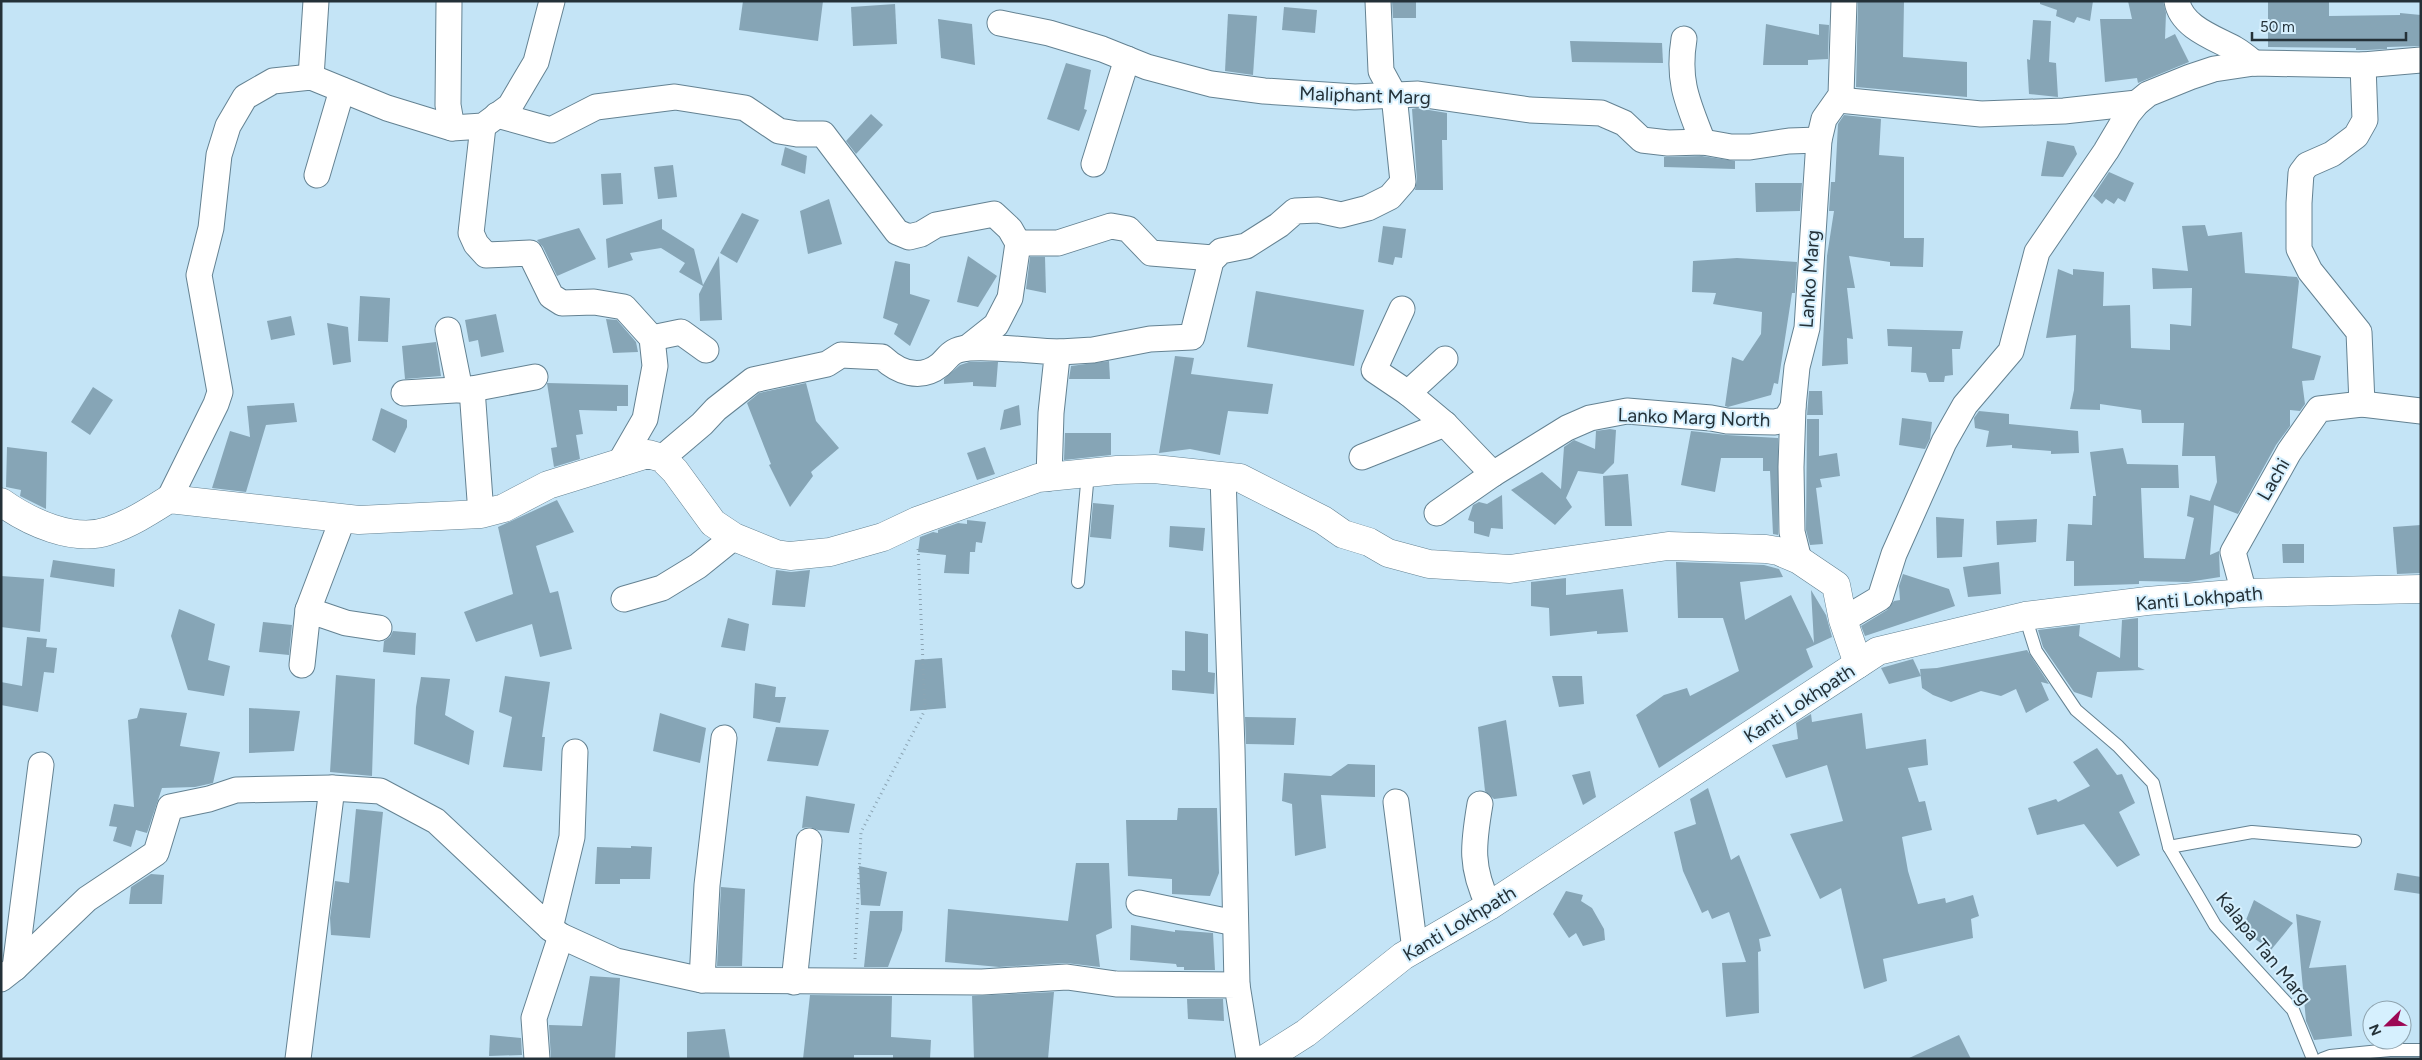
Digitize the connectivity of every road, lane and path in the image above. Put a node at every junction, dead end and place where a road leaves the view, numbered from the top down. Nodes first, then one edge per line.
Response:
1 (316, 1) edge
2 (552, 1) edge
3 (1378, 1) edge
4 (1844, 1) edge
5 (2178, 1) edge
6 (449, 3) dead end
7 (1000, 23) dead end
8 (1684, 39) dead end
9 (1126, 59) junction
10 (2421, 60) edge
11 (2254, 62) junction
12 (2364, 65) junction
13 (311, 77) junction
14 (342, 90) junction
15 (1394, 95) junction
16 (1839, 100) junction
17 (2137, 103) junction
18 (490, 121) junction
19 (452, 128) junction
20 (1819, 140) junction
21 (1703, 142) junction
22 (1094, 164) dead end
23 (318, 175) dead end
24 (1018, 243) junction
25 (1213, 258) junction
26 (1402, 308) dead end
27 (448, 330) dead end
28 (652, 338) junction
29 (967, 348) junction
30 (706, 350) dead end
31 (1060, 352) junction
32 (1445, 358) dead end
33 (536, 377) dead end
34 (466, 389) junction
35 (404, 393) dead end
36 (1408, 393) junction
37 (2362, 404) junction
38 (1793, 406) junction
39 (2421, 410) edge
40 (1445, 424) junction
41 (662, 458) junction
42 (1362, 458) dead end
43 (619, 464) junction
44 (1088, 473) junction
45 (1493, 474) junction
46 (1223, 476) junction
47 (1050, 478) junction
48 (169, 499) junction
49 (1, 502) edge
50 (1437, 513) dead end
51 (481, 514) junction
52 (343, 518) junction
53 (917, 521) junction
54 (734, 537) junction
55 (1799, 560) junction
56 (1078, 582) dead end
57 (2421, 589) edge
58 (2244, 593) junction
59 (624, 599) dead end
60 (308, 610) junction
61 (2025, 616) junction
62 (1843, 620) junction
63 (379, 628) dead end
64 (1858, 664) junction
65 (302, 665) dead end
66 (724, 738) dead end
67 (575, 752) dead end
68 (40, 765) dead end
69 (332, 788) junction
70 (1396, 802) dead end
71 (1480, 804) dead end
72 (2355, 841) dead end
73 (809, 842) dead end
74 (2169, 847) junction
75 (1139, 903) dead end
76 (1489, 906) junction
77 (1235, 923) junction
78 (555, 932) junction
79 (1415, 950) junction
80 (8, 974) edge
81 (702, 980) junction
82 (794, 982) junction
83 (854, 982) junction
84 (1237, 985) junction
85 (2421, 1050) edge
86 (298, 1059) edge
87 (536, 1059) edge
88 (1249, 1059) edge
89 (1265, 1059) edge
90 (2313, 1059) edge
91 (2322, 1059) edge

1 - 13 street
2 - 18 street
3 - 15 street
4 - 16 street
5 - 11 street
6 - 19 street
7 - 9 street, Maliphant Marg
8 - 21 street
9 - 15 street, Maliphant Marg
9 - 22 street
10 - 12 street
11 - 12 street
11 - 17 street
12 - 37 street
13 - 14 street
13 - 48 street
14 - 19 street
14 - 23 street
15 - 21 street, Maliphant Marg
15 - 25 street
16 - 17 street
16 - 20 street, Lanko Marg
17 - 62 street
18 - 19 street
18 - 24 street
18 - 28 street
20 - 21 street, Maliphant Marg
20 - 38 street, Lanko Marg
24 - 25 street
24 - 29 street
25 - 31 street
26 - 36 street
27 - 34 street
28 - 30 street
28 - 43 street
29 - 31 street
29 - 41 street
31 - 47 street
32 - 36 street
33 - 34 street
34 - 35 street
34 - 51 street
36 - 40 street
37 - 39 street, Lachi
37 - 58 street, Lachi
38 - 45 street, Lanko Marg North
38 - 55 street, Lanko Marg
40 - 42 street
40 - 45 street
41 - 43 main road
41 - 54 main road
43 - 51 main road
44 - 46 main road
44 - 47 main road
44 - 56 lane
45 - 50 street, Lanko Marg North
46 - 55 main road
46 - 77 street
47 - 53 main road
48 - 49 main road
48 - 52 main road
51 - 52 main road
52 - 60 street
53 - 54 main road
53 - 83 path
54 - 59 street
55 - 62 main road
57 - 58 main road, Kanti Lokhpath
58 - 61 main road, Kanti Lokhpath
60 - 63 street
60 - 65 street
61 - 64 main road, Kanti Lokhpath
61 - 74 lane, Kalapa Tan Marg
62 - 64 main road
64 - 76 main road, Kanti Lokhpath
66 - 81 street
67 - 78 street
68 - 80 street
69 - 78 street
69 - 80 street
69 - 86 street
70 - 79 street
71 - 76 street
72 - 74 lane
73 - 82 street
74 - 90 lane, Kalapa Tan Marg
75 - 77 street
76 - 79 main road, Kanti Lokhpath
77 - 84 street
78 - 81 street
78 - 87 street
79 - 89 main road, Kanti Lokhpath
81 - 82 street
82 - 83 street
83 - 84 street
84 - 88 street
85 - 91 lane

